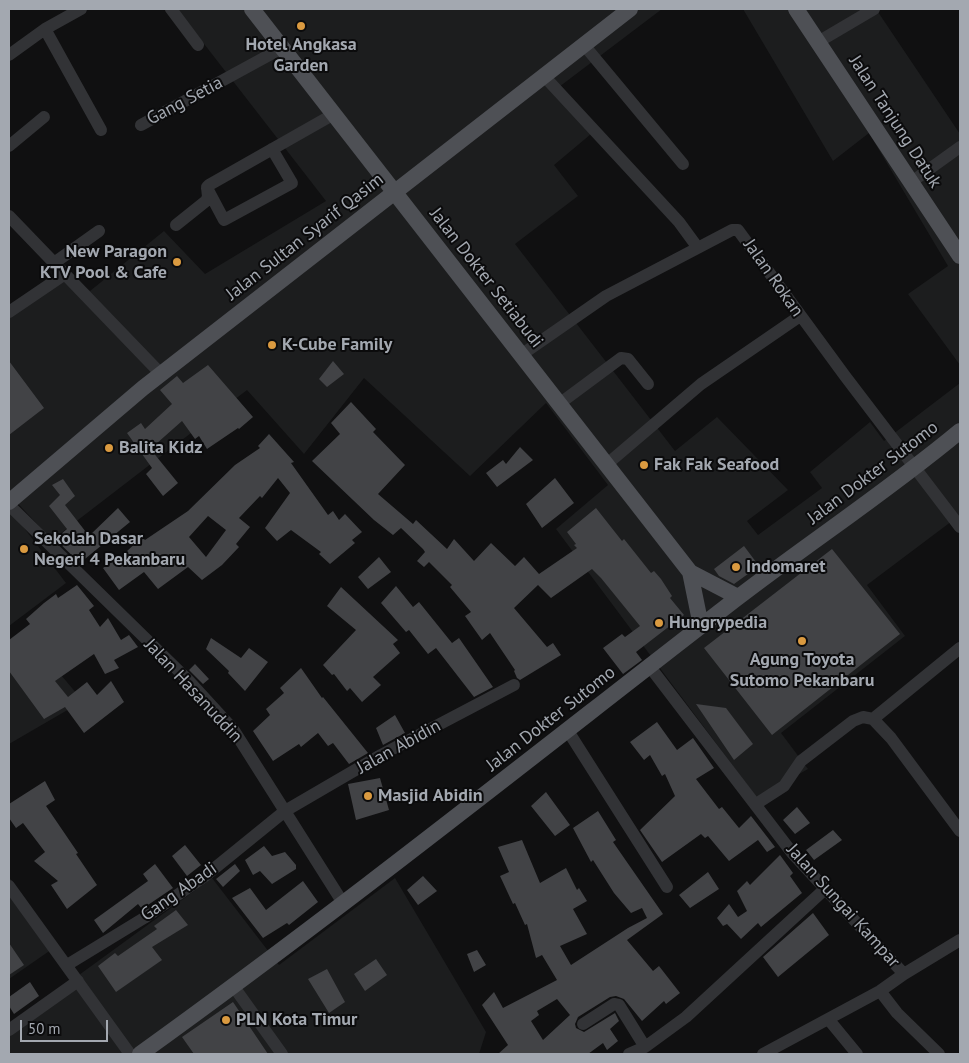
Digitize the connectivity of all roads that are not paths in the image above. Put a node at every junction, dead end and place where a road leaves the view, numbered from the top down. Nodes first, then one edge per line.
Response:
1 (81, 9) edge
2 (171, 9) edge
3 (252, 9) edge
4 (630, 9) edge
5 (796, 9) edge
6 (874, 9) edge
7 (45, 29) junction
8 (818, 42) junction
9 (198, 45) dead end
10 (584, 45) junction
11 (282, 48) junction
12 (9, 55) edge
13 (544, 76) junction
14 (334, 114) junction
15 (44, 117) dead end
16 (141, 125) dead end
17 (101, 130) dead end
18 (9, 146) edge
19 (960, 147) edge
20 (272, 149) junction
21 (683, 164) dead end
22 (910, 183) junction
23 (207, 187) junction
24 (394, 193) junction
25 (9, 216) edge
26 (176, 225) dead end
27 (99, 231) dead end
28 (698, 248) junction
29 (960, 256) edge
30 (54, 263) junction
31 (65, 274) junction
32 (9, 312) edge
33 (800, 316) junction
34 (521, 355) junction
35 (161, 374) junction
36 (648, 384) dead end
37 (559, 404) junction
38 (960, 431) edge
39 (606, 465) junction
40 (916, 468) junction
41 (9, 503) edge
42 (960, 527) edge
43 (690, 572) junction
44 (738, 597) junction
45 (701, 626) junction
46 (960, 648) edge
47 (650, 667) junction
48 (514, 685) dead end
49 (873, 719) junction
50 (568, 731) junction
51 (756, 804) junction
52 (285, 810) junction
53 (960, 831) edge
54 (9, 886) edge
55 (667, 887) dead end
56 (825, 889) junction
57 (343, 903) junction
58 (960, 940) edge
59 (67, 965) junction
60 (904, 974) junction
61 (78, 980) junction
62 (234, 987) junction
63 (880, 991) junction
64 (829, 1020) junction
65 (583, 1024) dead end
66 (9, 1030) edge
67 (645, 1047) junction
68 (130, 1054) edge
69 (140, 1054) edge
70 (282, 1054) edge
71 (629, 1054) edge
72 (763, 1054) edge
73 (858, 1054) edge
74 (939, 1054) edge

1 - 7 street
2 - 9 street
3 - 11 main road, Jalan Dokter Setiabudi
4 - 10 main road, Jalan Sultan Syarif Qasim
5 - 8 main road, Jalan Tanjung Datuk
6 - 8 street
7 - 12 street
7 - 17 street
8 - 22 main road, Jalan Tanjung Datuk
10 - 13 main road, Jalan Sultan Syarif Qasim
10 - 21 street
11 - 14 main road, Jalan Dokter Setiabudi
11 - 16 street, Gang Setia
13 - 24 main road, Jalan Sultan Syarif Qasim
13 - 28 street
14 - 20 street
14 - 24 main road, Jalan Dokter Setiabudi
15 - 18 street
19 - 22 street
20 - 23 street
20 - 23 street
22 - 29 main road, Jalan Tanjung Datuk
23 - 26 street
24 - 34 main road, Jalan Dokter Setiabudi
24 - 35 main road, Jalan Sultan Syarif Qasim
25 - 30 street
27 - 30 street
28 - 33 street, Jalan Rokan
28 - 34 street, Jalan Rokan
30 - 31 street
31 - 32 street
31 - 35 street
33 - 39 street
33 - 40 street, Jalan Rokan
34 - 37 main road, Jalan Dokter Setiabudi
35 - 41 main road, Jalan Sultan Syarif Qasim
36 - 37 street
37 - 39 main road, Jalan Dokter Setiabudi
38 - 40 main road, Jalan Dokter Sutomo
39 - 43 main road, Jalan Dokter Setiabudi
40 - 42 street, Jalan Rokan
40 - 44 main road, Jalan Dokter Sutomo
41 - 52 street, Jalan Hasanuddin
43 - 44 main road, Jalan Dokter Setiabudi
43 - 45 main road, Jalan Dokter Setiabudi
44 - 45 main road, Jalan Dokter Sutomo
45 - 47 main road, Jalan Dokter Sutomo
46 - 49 street
47 - 50 main road, Jalan Dokter Sutomo
47 - 51 street, Jalan Sungai Kampar
48 - 52 street, Jalan Abidin
49 - 51 street
49 - 53 street
50 - 55 street
50 - 57 main road, Jalan Dokter Sutomo
51 - 56 street, Jalan Sungai Kampar
52 - 57 street, Jalan Hasanuddin
52 - 59 street, Gang Abadi
54 - 59 street
56 - 60 street, Jalan Sungai Kampar
56 - 67 street
57 - 62 main road, Jalan Dokter Sutomo
58 - 60 street
59 - 61 street
60 - 63 street, Jalan Sungai Kampar
61 - 66 street
61 - 68 street
62 - 69 main road, Jalan Dokter Sutomo
62 - 70 street
63 - 64 street, Jalan Sungai Kampar
63 - 74 street
64 - 72 street, Jalan Sungai Kampar
64 - 73 street
65 - 67 street
67 - 71 street

